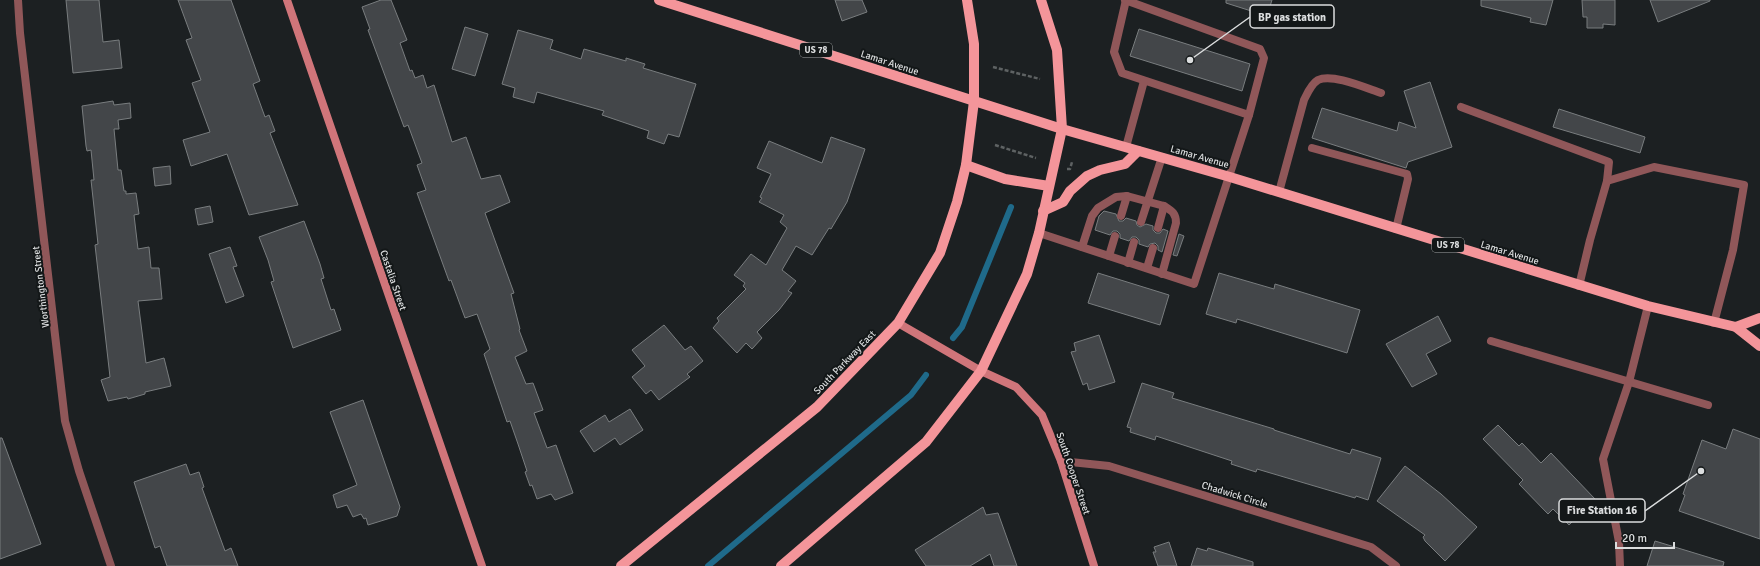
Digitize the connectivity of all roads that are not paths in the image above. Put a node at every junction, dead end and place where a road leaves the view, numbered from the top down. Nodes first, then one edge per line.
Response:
1 (18, 0) edge
2 (287, 0) edge
3 (659, 0) edge
4 (966, 0) edge
5 (1125, 0) edge
6 (1044, 1) edge
7 (1144, 81) junction
8 (1381, 93) dead end
9 (974, 101) junction
10 (1461, 107) dead end
11 (1249, 115) junction
12 (1062, 129) junction
13 (1126, 148) junction
14 (1312, 148) dead end
15 (1138, 151) junction
16 (1162, 158) junction
17 (966, 165) junction
18 (1230, 177) junction
19 (1608, 181) junction
20 (1049, 186) junction
21 (1279, 192) junction
22 (1127, 196) junction
23 (1148, 201) junction
24 (1164, 206) junction
25 (1043, 211) junction
26 (1121, 216) dead end
27 (1141, 222) dead end
28 (1158, 228) dead end
29 (1396, 229) junction
30 (1039, 233) junction
31 (1115, 236) dead end
32 (1134, 242) dead end
33 (1082, 247) junction
34 (1153, 248) dead end
35 (1109, 256) junction
36 (1128, 263) junction
37 (1147, 268) junction
38 (1162, 274) junction
39 (1579, 286) junction
40 (1648, 306) junction
41 (1760, 318) edge
42 (898, 323) junction
43 (1714, 323) junction
44 (1736, 327) junction
45 (1491, 342) dead end
46 (1760, 346) edge
47 (981, 371) junction
48 (1629, 382) junction
49 (1708, 405) dead end
50 (1061, 461) junction
51 (111, 566) edge
52 (482, 566) edge
53 (621, 566) edge
54 (781, 566) edge
55 (1094, 566) edge
56 (1396, 566) edge
57 (1620, 566) edge

1 - 51 street, Worthington Street
2 - 52 street, Castalia Street
3 - 9 main road, Lamar Avenue / US 78
4 - 9 main road, South Parkway East
5 - 7 street
5 - 11 street
6 - 12 main road
7 - 11 street
7 - 13 street
8 - 21 street
9 - 12 main road, Lamar Avenue / US 78
9 - 17 main road, South Parkway East
10 - 19 street
11 - 18 street
12 - 13 main road, Lamar Avenue / US 78
12 - 20 main road
13 - 15 main road, Lamar Avenue / US 78
14 - 29 street
15 - 16 main road, Lamar Avenue / US 78
15 - 25 main road
16 - 18 main road, Lamar Avenue / US 78
16 - 23 street
17 - 20 main road
17 - 42 main road, South Parkway East
18 - 21 main road, Lamar Avenue / US 78
18 - 38 street
19 - 39 street
19 - 43 street
20 - 25 main road
21 - 29 main road, Lamar Avenue / US 78
22 - 23 street
22 - 26 street
22 - 33 street
23 - 24 street
23 - 27 street
24 - 28 street
24 - 38 street
25 - 30 main road
29 - 39 main road, Lamar Avenue / US 78
30 - 33 street
30 - 47 main road
31 - 35 street
32 - 36 street
33 - 35 street
34 - 37 street
35 - 36 street
36 - 37 street
37 - 38 street
39 - 40 main road, Lamar Avenue / US 78
40 - 43 main road, Lamar Avenue / US 78
40 - 48 street
41 - 44 main road
42 - 47 street, South Cooper Street
42 - 53 main road, South Parkway East
43 - 44 main road, Lamar Avenue / US 78
44 - 46 main road, Lamar Avenue / US 78
45 - 48 street
47 - 50 street, South Cooper Street
47 - 54 main road
48 - 49 street
48 - 57 street
50 - 55 street, South Cooper Street
50 - 56 street, Chadwick Circle

